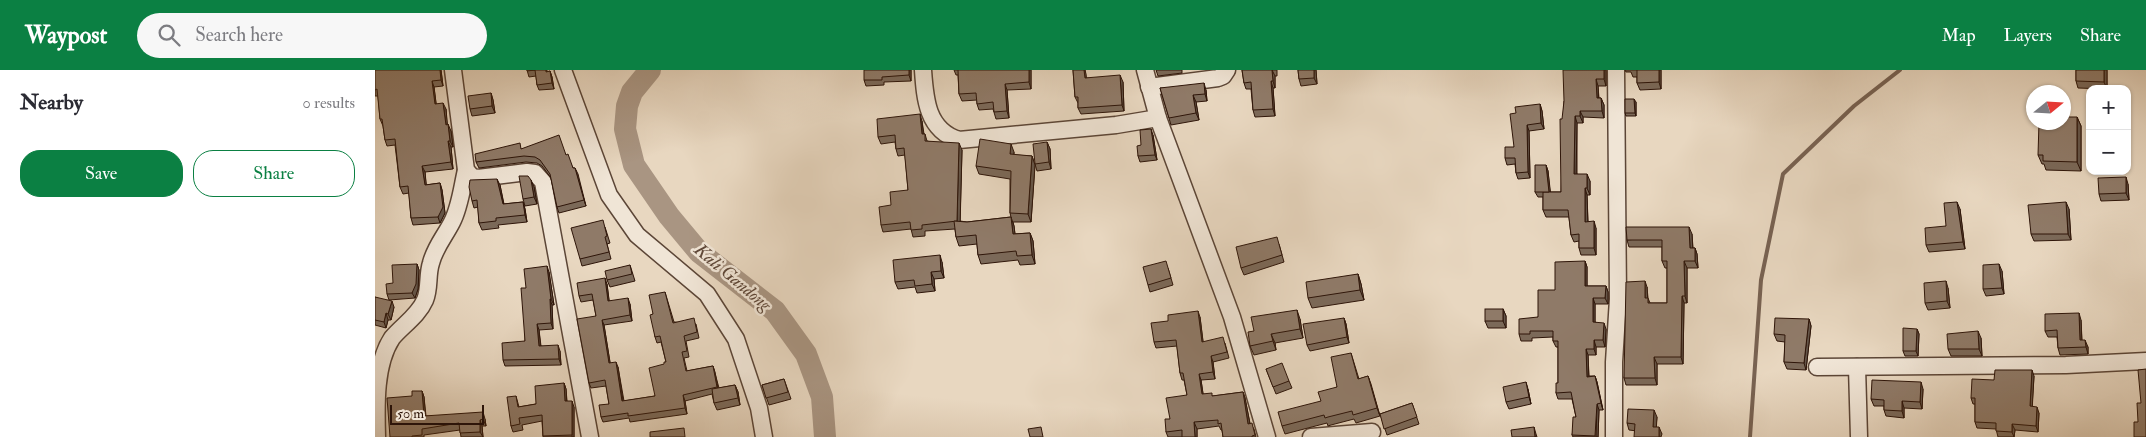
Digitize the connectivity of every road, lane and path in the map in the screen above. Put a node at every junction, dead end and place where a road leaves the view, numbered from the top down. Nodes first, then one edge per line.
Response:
1 (453, 70) edge
2 (563, 70) edge
3 (923, 70) edge
4 (1145, 70) edge
5 (1227, 70) edge
6 (1616, 70) edge
7 (1149, 87) junction
8 (1159, 118) junction
9 (466, 170) junction
10 (2146, 361) edge
11 (1817, 367) dead end
12 (1857, 367) junction
13 (1372, 432) dead end
14 (377, 437) edge
15 (590, 437) edge
16 (764, 437) edge
17 (1267, 437) edge
18 (1311, 437) edge
19 (1614, 437) edge
20 (1859, 437) edge

1 - 9 street
2 - 16 street
3 - 8 street
4 - 7 street
5 - 7 street
6 - 19 street
7 - 8 street
8 - 17 street
9 - 14 street
9 - 15 street
10 - 12 street
11 - 12 street
12 - 20 street
13 - 18 street

